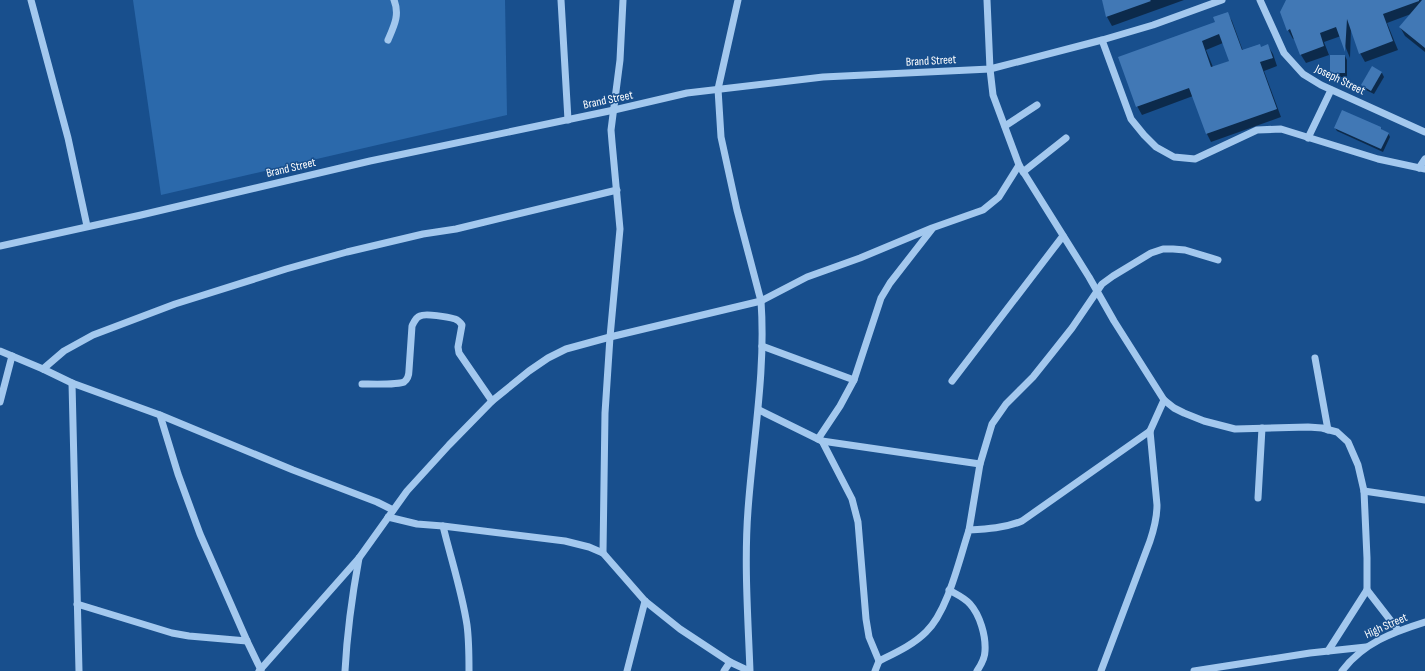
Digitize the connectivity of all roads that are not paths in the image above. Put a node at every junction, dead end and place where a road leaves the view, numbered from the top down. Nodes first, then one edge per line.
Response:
1 (31, 0) edge
2 (394, 0) edge
3 (561, 0) edge
4 (623, 0) edge
5 (738, 0) edge
6 (987, 0) edge
7 (1222, 0) edge
8 (1260, 0) edge
9 (388, 40) dead end
10 (1102, 40) junction
11 (990, 69) junction
12 (718, 89) junction
13 (1331, 90) junction
14 (1036, 105) dead end
15 (614, 110) junction
16 (568, 120) junction
17 (1005, 126) junction
18 (1425, 132) edge
19 (1066, 138) dead end
20 (1308, 138) junction
21 (1425, 159) edge
22 (1019, 165) junction
23 (1422, 168) edge
24 (1023, 172) junction
25 (617, 190) junction
26 (87, 226) junction
27 (932, 228) junction
28 (1063, 236) junction
29 (0, 246) edge
30 (1218, 260) dead end
31 (1097, 291) junction
32 (761, 301) junction
33 (610, 337) junction
34 (762, 346) junction
35 (0, 351) edge
36 (12, 356) junction
37 (1315, 358) dead end
38 (43, 368) junction
39 (854, 380) junction
40 (952, 381) dead end
41 (72, 383) junction
42 (362, 384) dead end
43 (1164, 400) junction
44 (492, 401) junction
45 (0, 402) edge
46 (759, 410) junction
47 (160, 416) junction
48 (1262, 428) junction
49 (1328, 430) junction
50 (1150, 431) junction
51 (820, 440) junction
52 (980, 464) junction
53 (1364, 491) junction
54 (1258, 498) dead end
55 (1425, 500) edge
56 (392, 510) junction
57 (388, 517) junction
58 (443, 526) junction
59 (969, 530) junction
60 (603, 553) junction
61 (359, 558) junction
62 (949, 590) junction
63 (1367, 590) junction
64 (645, 601) junction
65 (77, 604) junction
66 (1425, 622) edge
67 (1398, 630) junction
68 (247, 641) junction
69 (1366, 647) junction
70 (1328, 651) junction
71 (879, 661) junction
72 (730, 662) junction
73 (260, 670) edge
74 (79, 671) edge
75 (345, 671) edge
76 (469, 671) edge
77 (627, 671) edge
78 (724, 671) edge
79 (750, 671) edge
80 (875, 671) edge
81 (977, 671) edge
82 (1101, 671) edge
83 (1194, 671) edge
84 (1342, 671) edge

1 - 26 street
2 - 9 street
3 - 16 street
4 - 15 street
5 - 12 street
6 - 11 street
7 - 10 street, Brand Street
8 - 13 street, Joseph Street
10 - 11 street, Brand Street
10 - 20 street
11 - 12 street, Brand Street
11 - 17 street
12 - 15 street, Brand Street
12 - 32 street
13 - 18 street, Joseph Street
13 - 20 street
14 - 17 street
15 - 16 street, Brand Street
15 - 25 street
16 - 26 street, Brand Street
17 - 22 street
19 - 24 street
20 - 23 street
21 - 23 street
22 - 24 street
22 - 27 street
24 - 28 street
25 - 33 street
25 - 38 street
26 - 29 street, Brand Street
27 - 32 street
27 - 39 street
28 - 31 street
28 - 40 street
30 - 31 street
31 - 43 street
31 - 52 street
32 - 33 street
32 - 34 street
33 - 44 street
33 - 60 street
34 - 39 street
34 - 46 street
35 - 36 street
36 - 38 street
36 - 45 street
37 - 49 street
38 - 41 street
39 - 51 street
41 - 47 street
41 - 65 street
42 - 44 street
43 - 48 street
43 - 50 street
44 - 56 street
46 - 51 street
46 - 79 street
47 - 56 street
47 - 68 street
48 - 49 street
48 - 54 street
49 - 53 street
50 - 59 street
50 - 82 street
51 - 52 street
51 - 71 street
52 - 59 street
53 - 55 street
53 - 63 street
56 - 57 street
57 - 58 street
57 - 61 street
58 - 60 street
58 - 76 street
59 - 62 street
60 - 64 street
61 - 73 street
61 - 75 street
62 - 71 street
62 - 81 street
63 - 67 street
63 - 70 street
64 - 72 street
64 - 77 street
65 - 68 street
65 - 74 street
66 - 67 street, High Street
67 - 69 street, High Street
68 - 73 street
69 - 70 street
69 - 84 street, High Street
70 - 83 street
71 - 80 street
72 - 78 street
72 - 79 street

